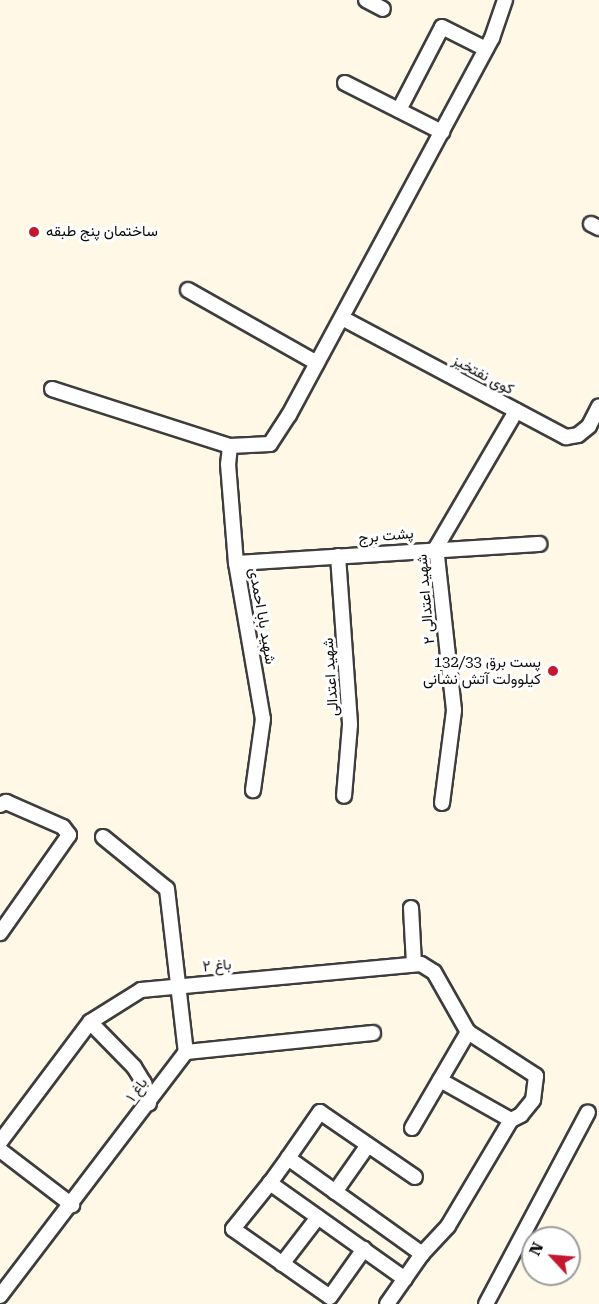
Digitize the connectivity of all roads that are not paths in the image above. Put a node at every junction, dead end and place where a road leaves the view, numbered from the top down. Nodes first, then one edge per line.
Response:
1 (366, 0) edge
2 (505, 0) edge
3 (383, 9) dead end
4 (486, 49) junction
5 (345, 83) dead end
6 (399, 110) junction
7 (442, 132) junction
8 (188, 290) dead end
9 (342, 318) junction
10 (317, 363) junction
11 (52, 389) dead end
12 (599, 406) edge
13 (516, 411) junction
14 (230, 446) junction
15 (539, 544) dead end
16 (436, 548) junction
17 (338, 556) junction
18 (236, 563) junction
19 (253, 790) dead end
20 (344, 796) dead end
21 (442, 803) dead end
22 (0, 805) edge
23 (103, 837) dead end
24 (411, 908) dead end
25 (0, 933) edge
26 (414, 964) junction
27 (178, 986) junction
28 (90, 1022) junction
29 (468, 1032) junction
30 (373, 1033) dead end
31 (186, 1052) junction
32 (440, 1080) junction
33 (149, 1103) junction
34 (588, 1112) dead end
35 (511, 1120) junction
36 (412, 1128) dead end
37 (0, 1142) edge
38 (368, 1145) junction
39 (0, 1150) edge
40 (288, 1158) junction
41 (415, 1177) dead end
42 (270, 1183) junction
43 (335, 1192) junction
44 (72, 1205) junction
45 (318, 1217) junction
46 (364, 1249) junction
47 (422, 1254) junction
48 (282, 1264) junction
49 (405, 1279) junction
50 (0, 1296) edge
51 (387, 1304) edge
52 (486, 1304) edge

1 - 3 street
2 - 4 street
4 - 6 street
4 - 7 street
5 - 6 street
6 - 7 street
7 - 9 street
8 - 10 street
9 - 10 street
9 - 13 street, کوی نفتخیز
10 - 14 street
11 - 14 street
12 - 13 street, کوی نفتخیز
13 - 16 street, شهید اعتدالی ۲
14 - 18 street, شهید بابا احمدی
15 - 16 street, پشت برج
16 - 17 street, پشت برج
16 - 21 street, شهید اعتدالی ۲
17 - 18 street, پشت برج
17 - 20 street, شهید اعتدالی
18 - 19 street, شهید بابا احمدی
22 - 25 street
23 - 27 street
24 - 26 street
26 - 27 street, باغ ۲
26 - 29 street
27 - 28 street, باغ ۲
27 - 31 street
28 - 33 street
28 - 37 street, باغ ۲
29 - 32 street
29 - 35 street
30 - 31 street
31 - 33 street, باغ ۱
32 - 35 street
32 - 36 street
33 - 44 street, باغ ۱
34 - 52 street
35 - 47 street
38 - 40 street
38 - 41 street
38 - 43 street
39 - 44 street
40 - 42 street
40 - 43 street
42 - 45 street
42 - 48 street
43 - 47 street
44 - 50 street, باغ ۱
45 - 46 street
45 - 48 street
46 - 48 street
46 - 49 street
47 - 49 street
49 - 51 street

